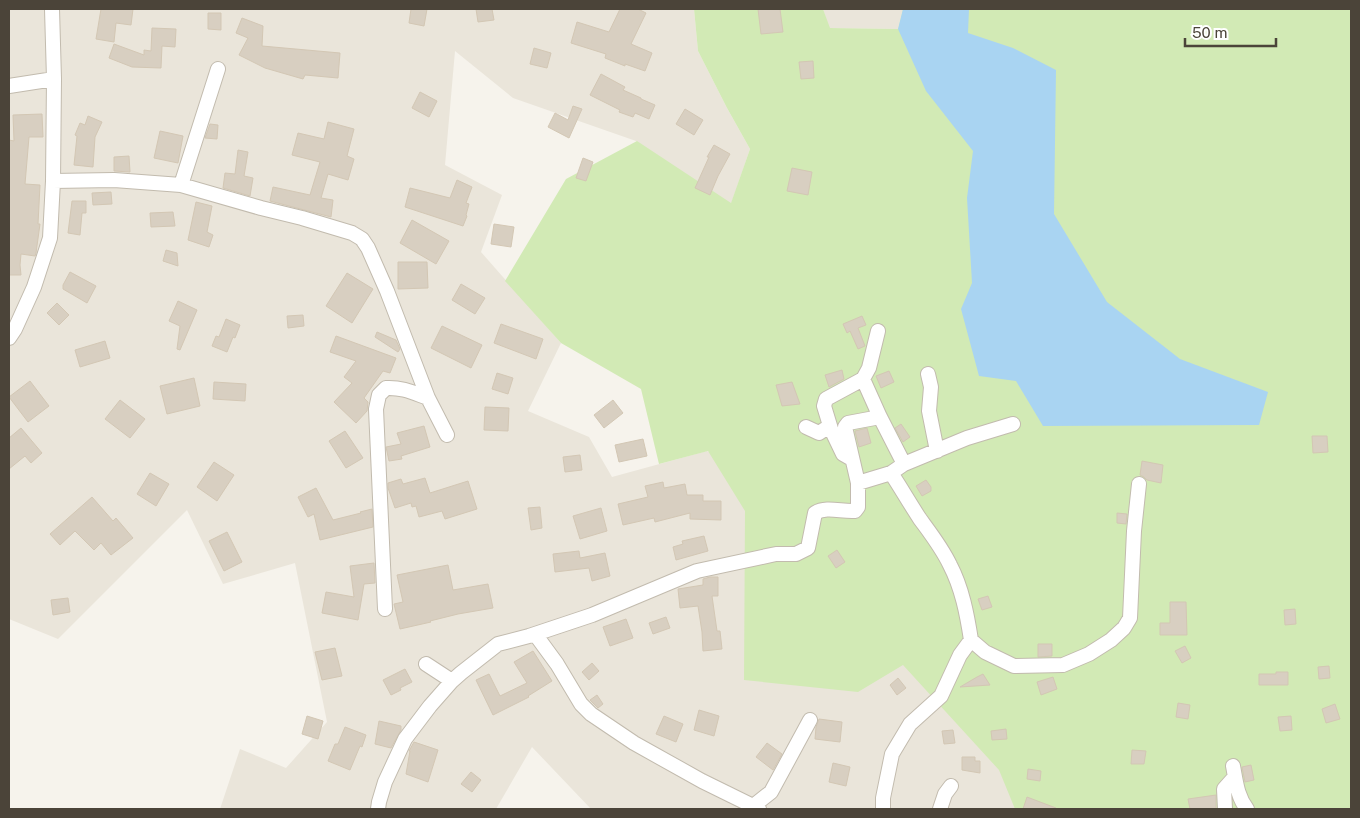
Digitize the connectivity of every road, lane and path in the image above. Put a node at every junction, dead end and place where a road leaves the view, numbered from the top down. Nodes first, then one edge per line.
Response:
1 (52, 9) edge
2 (218, 69) dead end
3 (54, 79) junction
4 (9, 86) edge
5 (54, 181) junction
6 (181, 185) junction
7 (878, 332) dead end
8 (9, 338) edge
9 (928, 374) dead end
10 (863, 379) junction
11 (428, 398) junction
12 (880, 416) junction
13 (1013, 424) dead end
14 (806, 427) dead end
15 (831, 429) junction
16 (447, 435) dead end
17 (937, 451) junction
18 (853, 460) junction
19 (904, 464) junction
20 (891, 473) junction
21 (858, 483) junction
22 (1139, 484) dead end
23 (385, 609) dead end
24 (535, 634) junction
25 (971, 640) junction
26 (426, 664) dead end
27 (452, 681) junction
28 (810, 720) dead end
29 (951, 786) dead end
30 (750, 807) edge
31 (378, 809) edge
32 (884, 809) edge
33 (940, 809) edge
34 (1225, 809) edge
35 (1247, 809) edge

1 - 3 street
2 - 6 street
3 - 4 street
3 - 5 street
5 - 6 street
5 - 8 street
6 - 11 street
7 - 10 street
9 - 17 street
10 - 12 street
10 - 15 street
11 - 16 street
11 - 23 street
12 - 18 street
12 - 19 street
13 - 17 street
14 - 15 street
15 - 18 street
17 - 19 street
18 - 21 street
19 - 20 street
20 - 21 street
20 - 25 street
21 - 24 street
22 - 25 street
24 - 27 street
24 - 30 street
25 - 32 street
26 - 27 street
27 - 31 street
28 - 30 street
29 - 33 street
34 - 35 street

